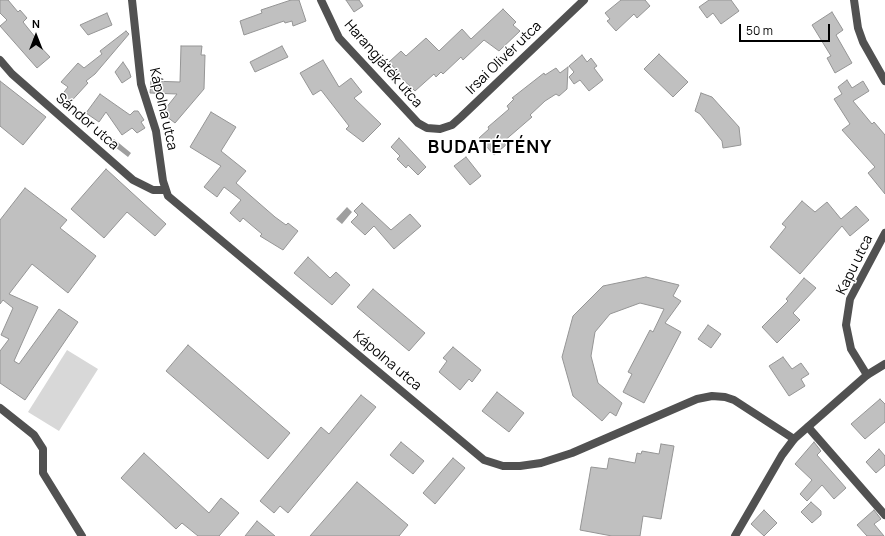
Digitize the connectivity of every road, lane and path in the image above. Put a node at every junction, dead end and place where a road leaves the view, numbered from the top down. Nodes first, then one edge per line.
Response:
1 (132, 0) edge
2 (321, 0) edge
3 (584, 0) edge
4 (854, 0) edge
5 (0, 60) edge
6 (885, 81) edge
7 (440, 129) joint
8 (165, 190) junction
9 (885, 233) edge
10 (885, 364) edge
11 (867, 375) junction
12 (0, 408) edge
13 (808, 426) junction
14 (794, 438) junction
15 (885, 515) edge
16 (737, 535) edge
17 (82, 536) edge

1 - 8 street, Kápolna utca
2 - 7 street, Harangjáték utca
3 - 7 street, Irsai Olivér utca
4 - 6 street
5 - 8 street, Sándor utca
8 - 14 street, Kápolna utca
9 - 11 street, Kapu utca
10 - 11 street
11 - 13 street
12 - 17 street
13 - 14 street
13 - 15 street
14 - 16 street

